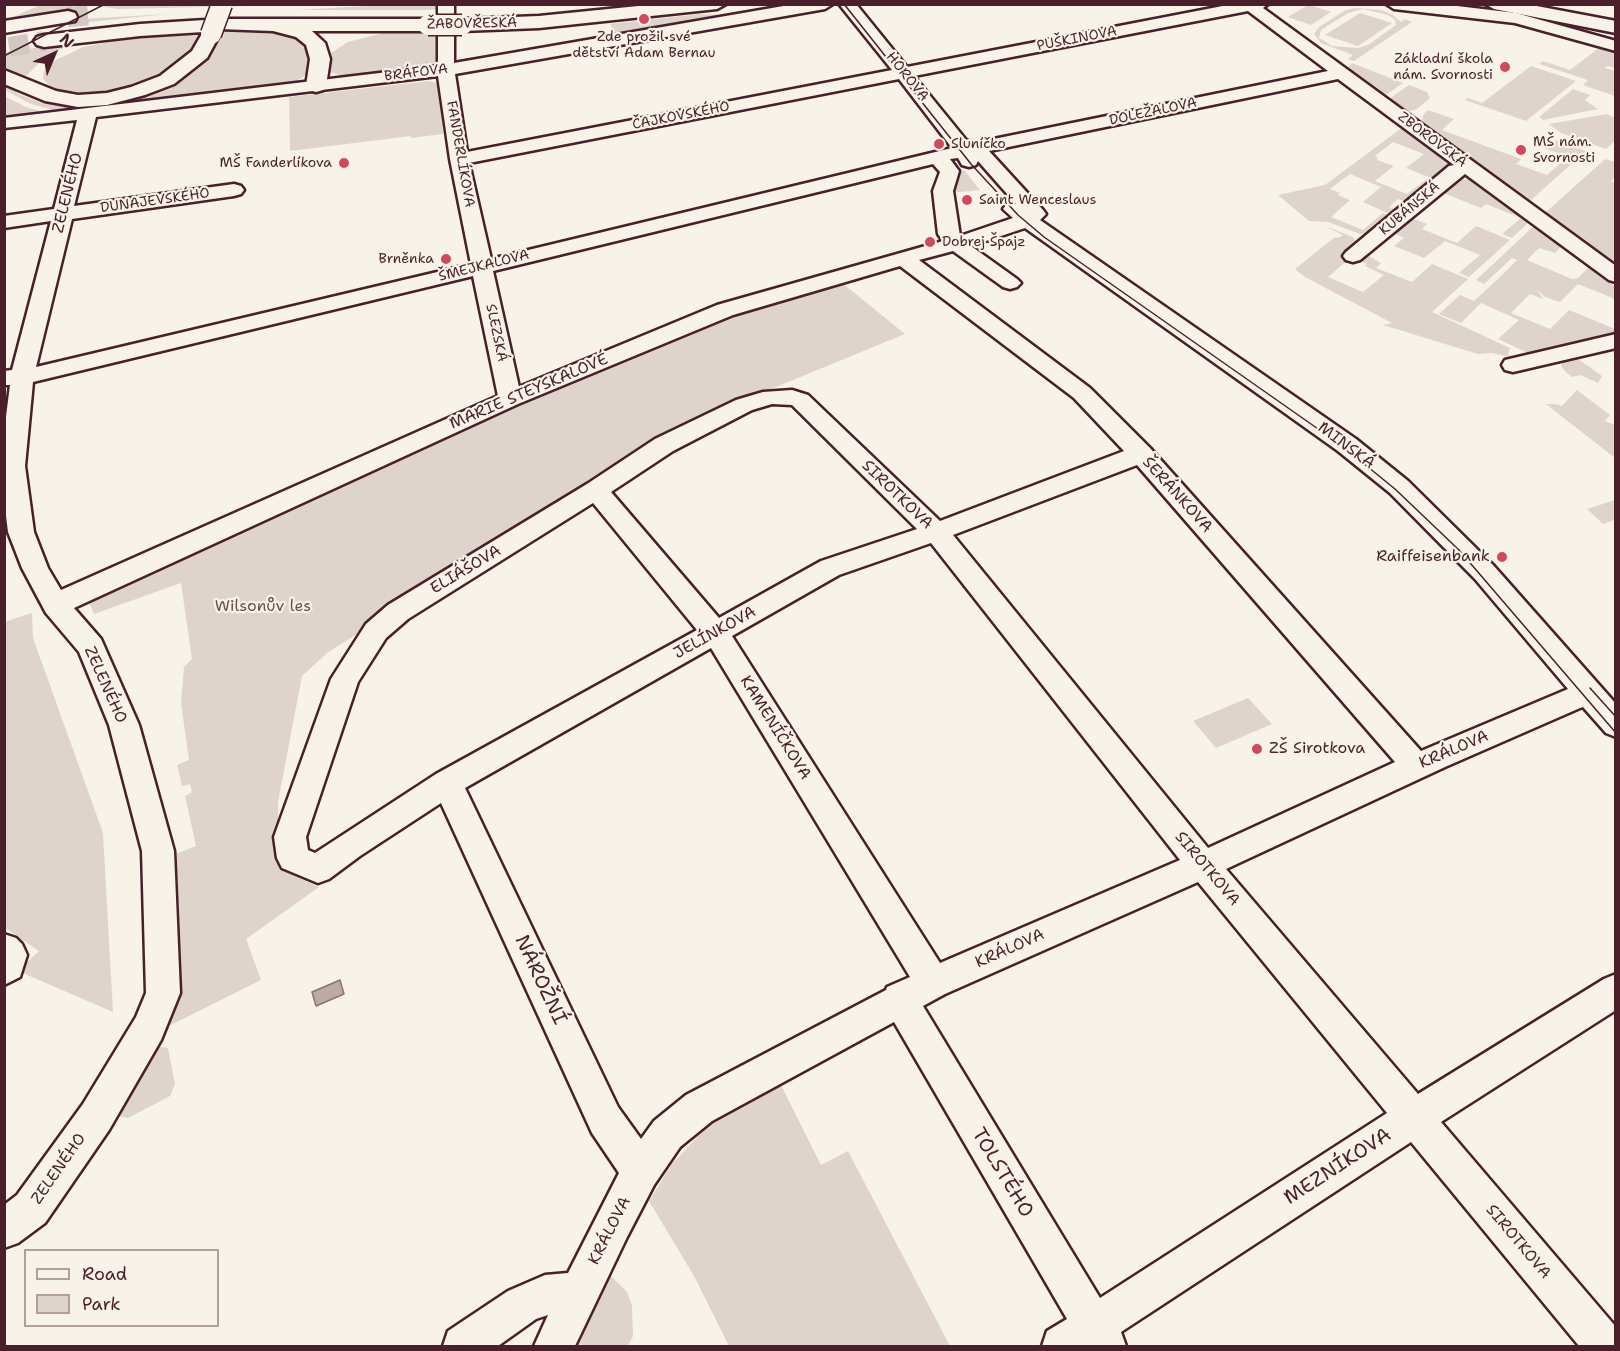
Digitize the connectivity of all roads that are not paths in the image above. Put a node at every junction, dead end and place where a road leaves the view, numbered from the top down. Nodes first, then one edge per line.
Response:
1 (33, 4) tunnel mouth
2 (446, 4) edge
3 (618, 4) edge
4 (717, 4) edge
5 (825, 4) edge
6 (847, 4) edge
7 (1394, 4) edge
8 (1494, 4) edge
9 (1500, 4) edge
10 (1249, 6) edge
11 (299, 7) dead end
12 (1604, 11) edge
13 (126, 13) tunnel mouth
14 (322, 14) junction
15 (262, 16) junction
16 (4, 17) edge
17 (218, 17) edge
18 (428, 20) junction
19 (462, 20) junction
20 (406, 25) junction
21 (4, 27) edge
22 (1616, 27) edge
23 (140, 30) junction
24 (4, 38) edge
25 (1616, 46) edge
26 (331, 50) junction
27 (446, 70) junction
28 (904, 72) junction
29 (1342, 73) junction
30 (4, 76) edge
31 (316, 86) junction
32 (42, 94) junction
33 (88, 113) junction
34 (4, 123) edge
35 (965, 147) junction
36 (937, 157) junction
37 (459, 159) junction
38 (1469, 167) junction
39 (234, 190) dead end
40 (62, 214) junction
41 (1028, 220) junction
42 (4, 222) edge
43 (956, 244) junction
44 (1353, 256) dead end
45 (904, 259) junction
46 (482, 267) junction
47 (1616, 276) edge
48 (1010, 283) dead end
49 (1616, 341) edge
50 (1513, 365) dead end
51 (13, 377) edge
52 (510, 399) junction
53 (800, 400) joint
54 (1141, 454) junction
55 (596, 490) junction
56 (936, 532) junction
57 (13, 535) edge
58 (56, 606) junction
59 (716, 633) junction
60 (1589, 694) junction
61 (1616, 725) edge
62 (1416, 766) junction
63 (447, 783) junction
64 (1203, 865) junction
65 (318, 868) joint
66 (933, 982) junction
67 (1616, 990) edge
68 (899, 999) junction
69 (1415, 1117) junction
70 (641, 1172) junction
71 (4, 1229) edge
72 (579, 1294) junction
73 (1099, 1336) edge
74 (463, 1347) edge
75 (554, 1347) edge
76 (1062, 1347) edge
77 (1605, 1347) edge

1 - 16 highway
2 - 27 street, FANDERLÍKOVA
3 - 19 highway, ŽABOVŘESKÁ
4 - 19 highway, ŽABOVŘESKÁ
5 - 27 street, BRÁFOVA
6 - 28 street, HOROVA
7 - 25 street
8 - 22 highway
9 - 12 highway
10 - 28 street, PUŠKINOVA
10 - 29 street, ZBOROVSKÁ
11 - 15 highway
13 - 17 highway
14 - 15 highway
14 - 17 highway, ŽABOVŘESKÁ
14 - 18 highway, ŽABOVŘESKÁ
15 - 17 highway, ŽABOVŘESKÁ
15 - 20 highway, ŽABOVŘESKÁ
15 - 26 highway
17 - 21 highway, ŽABOVŘESKÁ
17 - 23 highway, ŽABOVŘESKÁ
17 - 32 highway
18 - 19 highway, ŽABOVŘESKÁ, bridge
18 - 20 highway, ŽABOVŘESKÁ
20 - 26 highway
23 - 24 highway, ŽABOVŘESKÁ
23 - 32 highway
26 - 31 highway
27 - 31 street, BRÁFOVA
27 - 37 street, FANDERLÍKOVA
28 - 35 street, HOROVA
28 - 37 street, ČAJKOVSKÉHO
29 - 35 street, DOLEŽALOVA
29 - 38 street, ZBOROVSKÁ
30 - 32 highway
31 - 33 street, BRÁFOVA
33 - 34 street, BRÁFOVA
33 - 40 street, ZELENÉHO
35 - 36 street, ŠMEJKALOVA
35 - 41 street, HOROVA
36 - 43 street
36 - 46 street, ŠMEJKALOVA
37 - 46 street, FANDERLÍKOVA
38 - 44 street, KUBÁNSKÁ
38 - 47 street, ZBOROVSKÁ
39 - 40 street, DUNAJEVSKÉHO
40 - 42 street, DUNAJEVSKÉHO
40 - 51 street, ZELENÉHO
41 - 43 street, MARIE STEYSKALOVÉ
41 - 60 street, MINSKÁ
43 - 45 street, MARIE STEYSKALOVÉ
43 - 48 street
45 - 52 street, MARIE STEYSKALOVÉ
45 - 54 street, ŠERÁNKOVA
46 - 51 street, ŠMEJKALOVA
46 - 52 street, SLEZSKÁ
49 - 50 street
51 - 57 street, ZELENÉHO
52 - 58 street, MARIE STEYSKALOVÉ
53 - 55 street, ELIÁŠOVA
53 - 56 street, SIROTKOVA
54 - 56 street, JELÍNKOVA
54 - 62 street, ŠERÁNKOVA
55 - 59 street, KAMENÍČKOVA
55 - 65 street, ELIÁŠOVA
56 - 59 street, JELÍNKOVA
56 - 64 street, SIROTKOVA
57 - 58 street, ZELENÉHO
58 - 71 street, ZELENÉHO
59 - 63 street, JELÍNKOVA
59 - 66 street, KAMENÍČKOVA
60 - 61 street, MINSKÁ
60 - 62 street, KRÁLOVA
62 - 64 street, KRÁLOVA
63 - 65 street, JELÍNKOVA
63 - 70 street, NÁROŽNÍ
64 - 66 street, KRÁLOVA
64 - 69 street, SIROTKOVA
66 - 68 street, KRÁLOVA
67 - 69 street, MEZNÍKOVA
68 - 70 street, KRÁLOVA
68 - 73 street, TOLSTÉHO
69 - 73 street, MEZNÍKOVA
69 - 77 street, SIROTKOVA
70 - 72 street, KRÁLOVA
72 - 74 street
72 - 75 street, KRÁLOVA
73 - 76 street, MEZNÍKOVA

